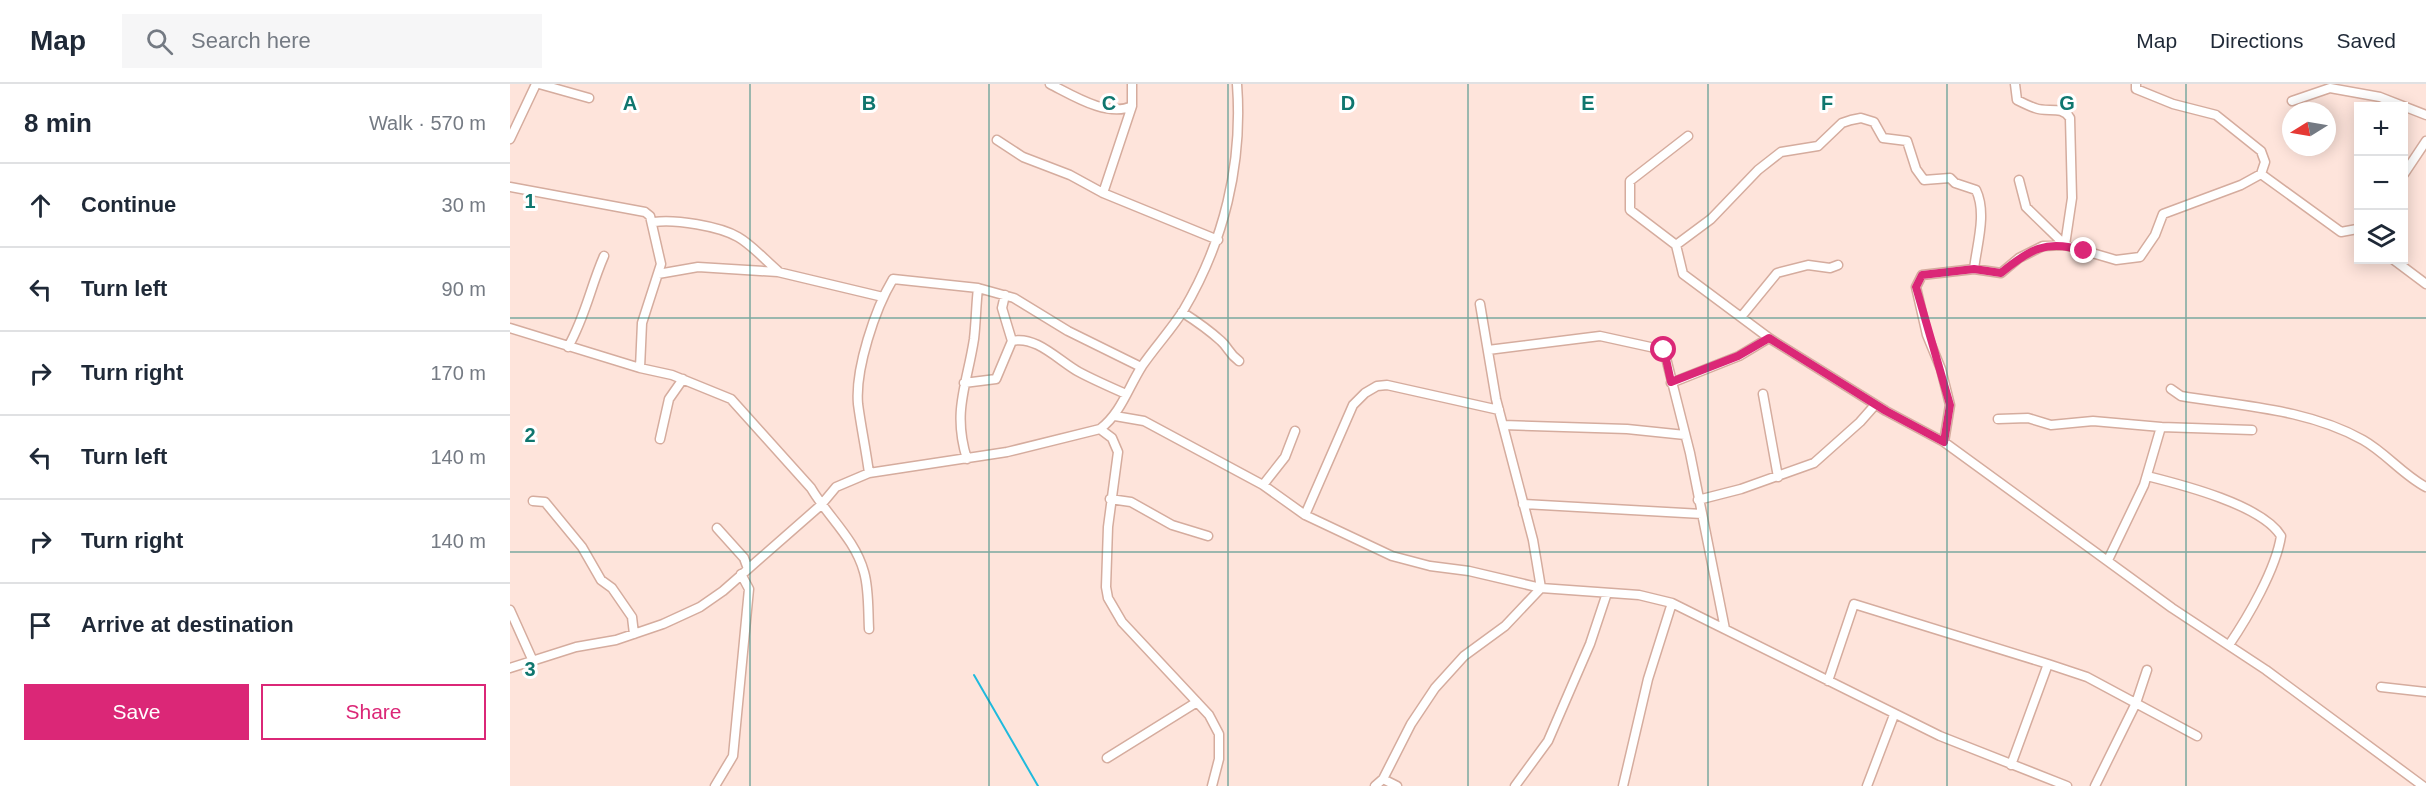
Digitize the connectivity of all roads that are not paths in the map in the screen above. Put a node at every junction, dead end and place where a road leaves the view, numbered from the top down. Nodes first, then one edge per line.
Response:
1 (538, 84) edge
2 (1050, 84) edge
3 (1132, 84) edge
4 (1237, 84) edge
5 (2015, 84) edge
6 (2136, 84) edge
7 (589, 98) dead end
8 (2292, 101) dead end
9 (1132, 106) junction
10 (2426, 115) edge
11 (1688, 136) dead end
12 (510, 139) edge
13 (997, 140) dead end
14 (2426, 141) edge
15 (2408, 167) edge
16 (2261, 174) junction
17 (2019, 180) dead end
18 (510, 187) edge
19 (1103, 193) junction
20 (654, 222) junction
21 (2354, 229) edge
22 (1218, 240) junction
23 (2065, 244) junction
24 (1676, 245) junction
25 (604, 256) dead end
26 (2399, 264) edge
27 (1838, 265) dead end
28 (1974, 269) junction
29 (778, 272) junction
30 (658, 274) junction
31 (2426, 284) edge
32 (978, 288) junction
33 (1005, 295) junction
34 (883, 297) junction
35 (1480, 304) dead end
36 (1182, 312) junction
37 (1741, 317) junction
38 (510, 328) edge
39 (1769, 338) junction
40 (1012, 341) junction
41 (568, 347) junction
42 (1488, 350) junction
43 (1239, 361) dead end
44 (1142, 367) junction
45 (639, 368) junction
46 (683, 379) junction
47 (1671, 382) junction
48 (964, 383) junction
49 (2171, 389) dead end
50 (1126, 394) junction
51 (1763, 394) dead end
52 (1875, 405) junction
53 (1499, 410) junction
54 (1115, 416) junction
55 (1998, 419) dead end
56 (1503, 425) junction
57 (2161, 427) junction
58 (1100, 429) junction
59 (2252, 430) dead end
60 (1295, 431) dead end
61 (1685, 435) junction
62 (660, 439) dead end
63 (1944, 442) junction
64 (967, 459) junction
65 (870, 474) junction
66 (2147, 476) junction
67 (1778, 477) junction
68 (1263, 485) junction
69 (2426, 487) edge
70 (1110, 499) junction
71 (1698, 500) junction
72 (533, 501) dead end
73 (1523, 504) junction
74 (821, 505) junction
75 (1702, 514) junction
76 (1305, 515) junction
77 (717, 528) dead end
78 (1208, 536) dead end
79 (2108, 560) junction
80 (744, 571) junction
81 (1541, 588) junction
82 (1606, 593) junction
83 (1672, 603) junction
84 (510, 610) edge
85 (869, 629) dead end
86 (1725, 629) junction
87 (634, 634) junction
88 (2229, 645) junction
89 (532, 659) junction
90 (2048, 664) junction
91 (510, 668) edge
92 (2147, 670) dead end
93 (1828, 681) junction
94 (2381, 687) dead end
95 (2426, 692) edge
96 (1197, 702) junction
97 (2136, 703) junction
98 (1894, 715) junction
99 (2197, 736) dead end
100 (1107, 758) dead end
101 (2011, 765) junction
102 (1383, 779) junction
103 (715, 786) edge
104 (1212, 786) edge
105 (1375, 786) edge
106 (1397, 786) edge
107 (1515, 786) edge
108 (1623, 786) edge
109 (1867, 786) edge
110 (2067, 786) edge
111 (2095, 786) edge
112 (2423, 786) edge

1 - 7 street
1 - 12 street
2 - 9 street
3 - 9 street
4 - 22 street
5 - 23 street
6 - 16 street
8 - 10 street
9 - 19 street
11 - 24 street
13 - 19 street
14 - 15 street
16 - 21 street
16 - 23 street
17 - 23 street
18 - 20 street
19 - 22 street
20 - 29 street
20 - 30 street
22 - 36 street
23 - 28 street
24 - 28 street
24 - 37 street
25 - 41 street
26 - 31 street
27 - 37 street
28 - 63 street
29 - 30 street
29 - 34 street
30 - 45 street
32 - 33 street
32 - 34 street
32 - 48 street
33 - 40 street
33 - 44 street
34 - 65 street
35 - 42 street
36 - 43 street
36 - 44 street
37 - 39 street
38 - 41 street
39 - 47 street
39 - 52 street
40 - 48 street
40 - 50 street
41 - 45 street
42 - 47 street
42 - 53 street
44 - 50 street
45 - 46 street
46 - 62 street
46 - 74 street
47 - 61 street
48 - 64 street
49 - 69 street
50 - 54 street
51 - 67 street
52 - 63 street
52 - 67 street
53 - 56 street
53 - 76 street
54 - 58 street
54 - 68 street
55 - 57 street
56 - 61 street
56 - 73 street
57 - 59 street
57 - 66 street
58 - 64 street
58 - 70 street
60 - 68 street
61 - 71 street
63 - 79 street
64 - 65 street
65 - 74 street
66 - 79 street
66 - 88 street
67 - 71 street
68 - 76 street
70 - 78 street
70 - 96 street
71 - 75 street
72 - 87 street
73 - 75 street
73 - 81 street
74 - 80 street
74 - 85 street
75 - 86 street
76 - 81 street
77 - 80 street
79 - 88 street
80 - 87 street
80 - 103 street
81 - 82 street
81 - 102 street
82 - 83 street
82 - 107 street
83 - 86 street
83 - 108 street
84 - 89 street
86 - 93 street
87 - 89 street
88 - 112 street
89 - 91 street
90 - 93 street
90 - 97 street
90 - 101 street
92 - 97 street
93 - 98 street
94 - 95 street
96 - 100 street
96 - 104 street
97 - 99 street
97 - 111 street
98 - 101 street
98 - 109 street
101 - 110 street
102 - 105 street
102 - 106 street

